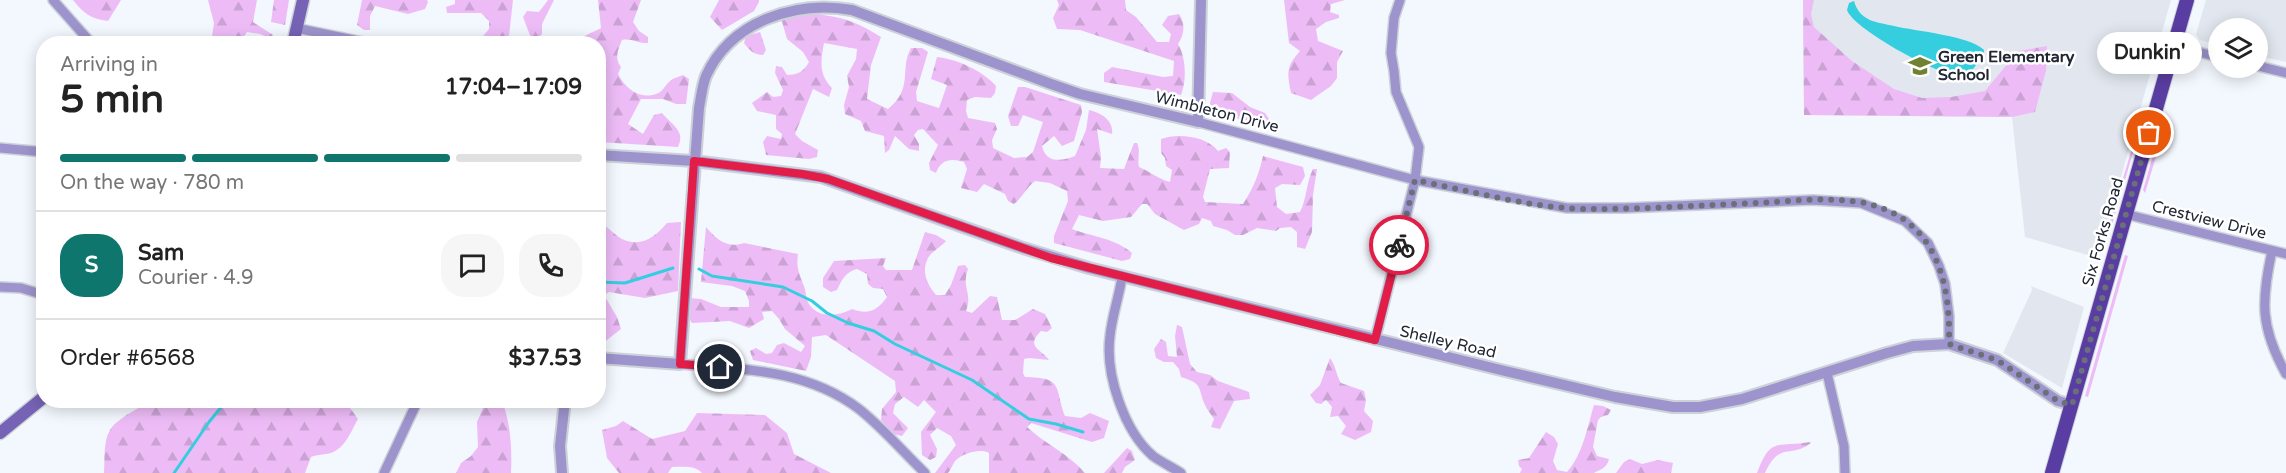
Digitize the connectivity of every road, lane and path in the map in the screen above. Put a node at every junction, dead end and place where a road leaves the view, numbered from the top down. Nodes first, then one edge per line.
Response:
1 (53, 0) edge
2 (303, 0) edge
3 (1201, 0) edge
4 (1400, 0) edge
5 (2187, 0) edge
6 (296, 28) junction
7 (84, 36) edge
8 (294, 36) edge
9 (334, 36) edge
10 (2175, 46) junction
11 (2208, 54) edge
12 (2268, 68) edge
13 (2286, 73) edge
14 (1198, 122) junction
15 (0, 148) edge
16 (36, 151) edge
17 (606, 156) edge
18 (694, 161) junction
19 (1415, 180) junction
20 (2125, 214) junction
21 (2272, 251) junction
22 (2286, 254) edge
23 (1122, 277) junction
24 (0, 287) edge
25 (36, 293) edge
26 (1375, 340) junction
27 (1949, 344) junction
28 (606, 359) edge
29 (680, 364) junction
30 (1827, 373) junction
31 (2286, 374) edge
32 (36, 404) edge
33 (2072, 405) junction
34 (414, 408) edge
35 (563, 408) edge
36 (0, 433) edge
37 (384, 473) edge
38 (562, 473) edge
39 (925, 473) edge
40 (1181, 473) edge
41 (1845, 473) edge
42 (2052, 473) edge

1 - 7 street
2 - 6 main road
3 - 14 street
4 - 19 street
5 - 10 main road, Six Forks Road
6 - 8 main road
6 - 9 street
10 - 11 street
10 - 20 main road, Six Forks Road
12 - 13 street
14 - 18 street, Wimbleton Drive
14 - 19 street, Wimbleton Drive
15 - 16 street
17 - 18 street, Shelley Road
18 - 23 street, Shelley Road
18 - 29 street, Wimbleton Drive
19 - 26 street
19 - 27 street, Wimbleton Drive
20 - 21 street, Crestview Drive
20 - 33 main road, Six Forks Road
21 - 22 street, Crestview Drive
21 - 31 street
23 - 26 street, Shelley Road
23 - 40 street
24 - 25 street
26 - 30 street, Shelley Road
27 - 30 street, Shelley Road
27 - 33 street, Shelley Road
28 - 29 street
29 - 39 street
30 - 41 street
32 - 36 main road
33 - 42 main road, Six Forks Road
34 - 37 street
35 - 38 street

